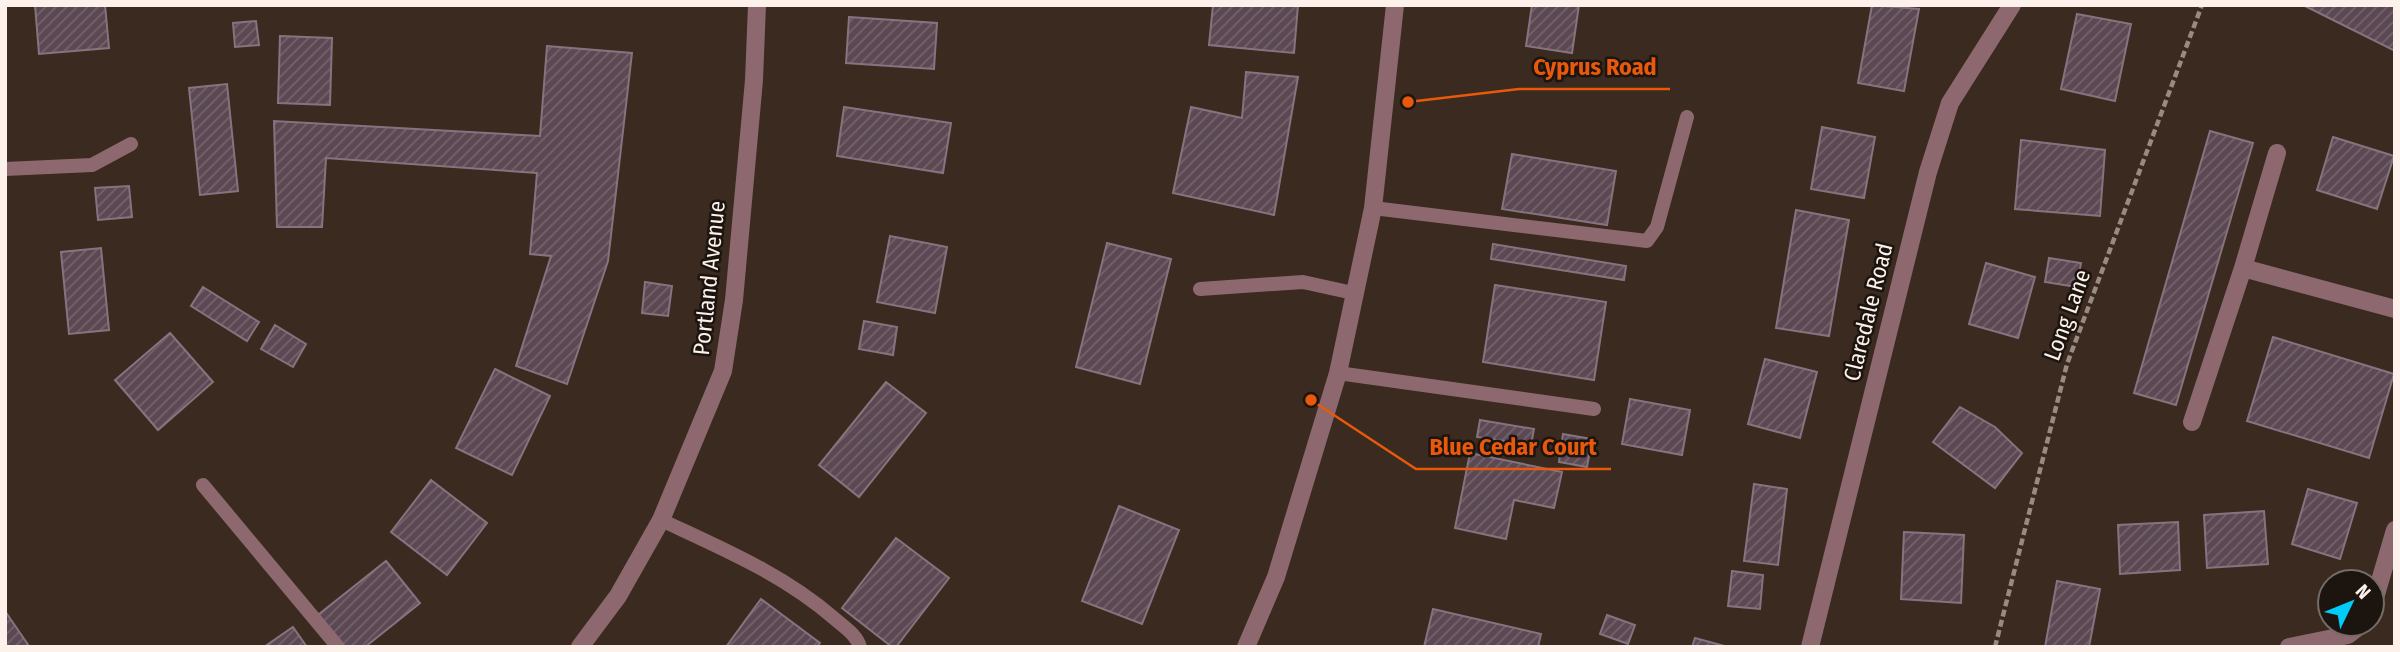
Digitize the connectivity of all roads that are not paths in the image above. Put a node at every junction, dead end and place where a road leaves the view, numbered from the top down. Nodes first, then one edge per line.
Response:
1 (757, 5) edge
2 (1395, 5) edge
3 (2012, 5) edge
4 (1687, 117) dead end
5 (131, 144) dead end
6 (2277, 153) dead end
7 (5, 169) edge
8 (1373, 208) junction
9 (2243, 268) junction
10 (1200, 289) dead end
11 (1353, 293) junction
12 (2395, 309) edge
13 (1338, 373) junction
14 (1594, 409) dead end
15 (2192, 422) dead end
16 (202, 485) dead end
17 (661, 520) junction
18 (2395, 530) edge
19 (2384, 568) edge
20 (2333, 638) edge
21 (338, 647) edge
22 (580, 647) edge
23 (860, 647) edge
24 (1246, 647) edge
25 (1810, 647) edge
26 (2289, 647) edge

1 - 17 street, Portland Avenue
2 - 8 street
3 - 25 street, Claredale Road
4 - 8 lane
5 - 7 lane
6 - 9 street
8 - 11 street
9 - 12 street
9 - 15 street
10 - 11 lane
11 - 13 street
13 - 14 lane
13 - 24 street
16 - 21 lane
17 - 22 street, Portland Avenue
17 - 23 lane
18 - 19 street
20 - 26 street

